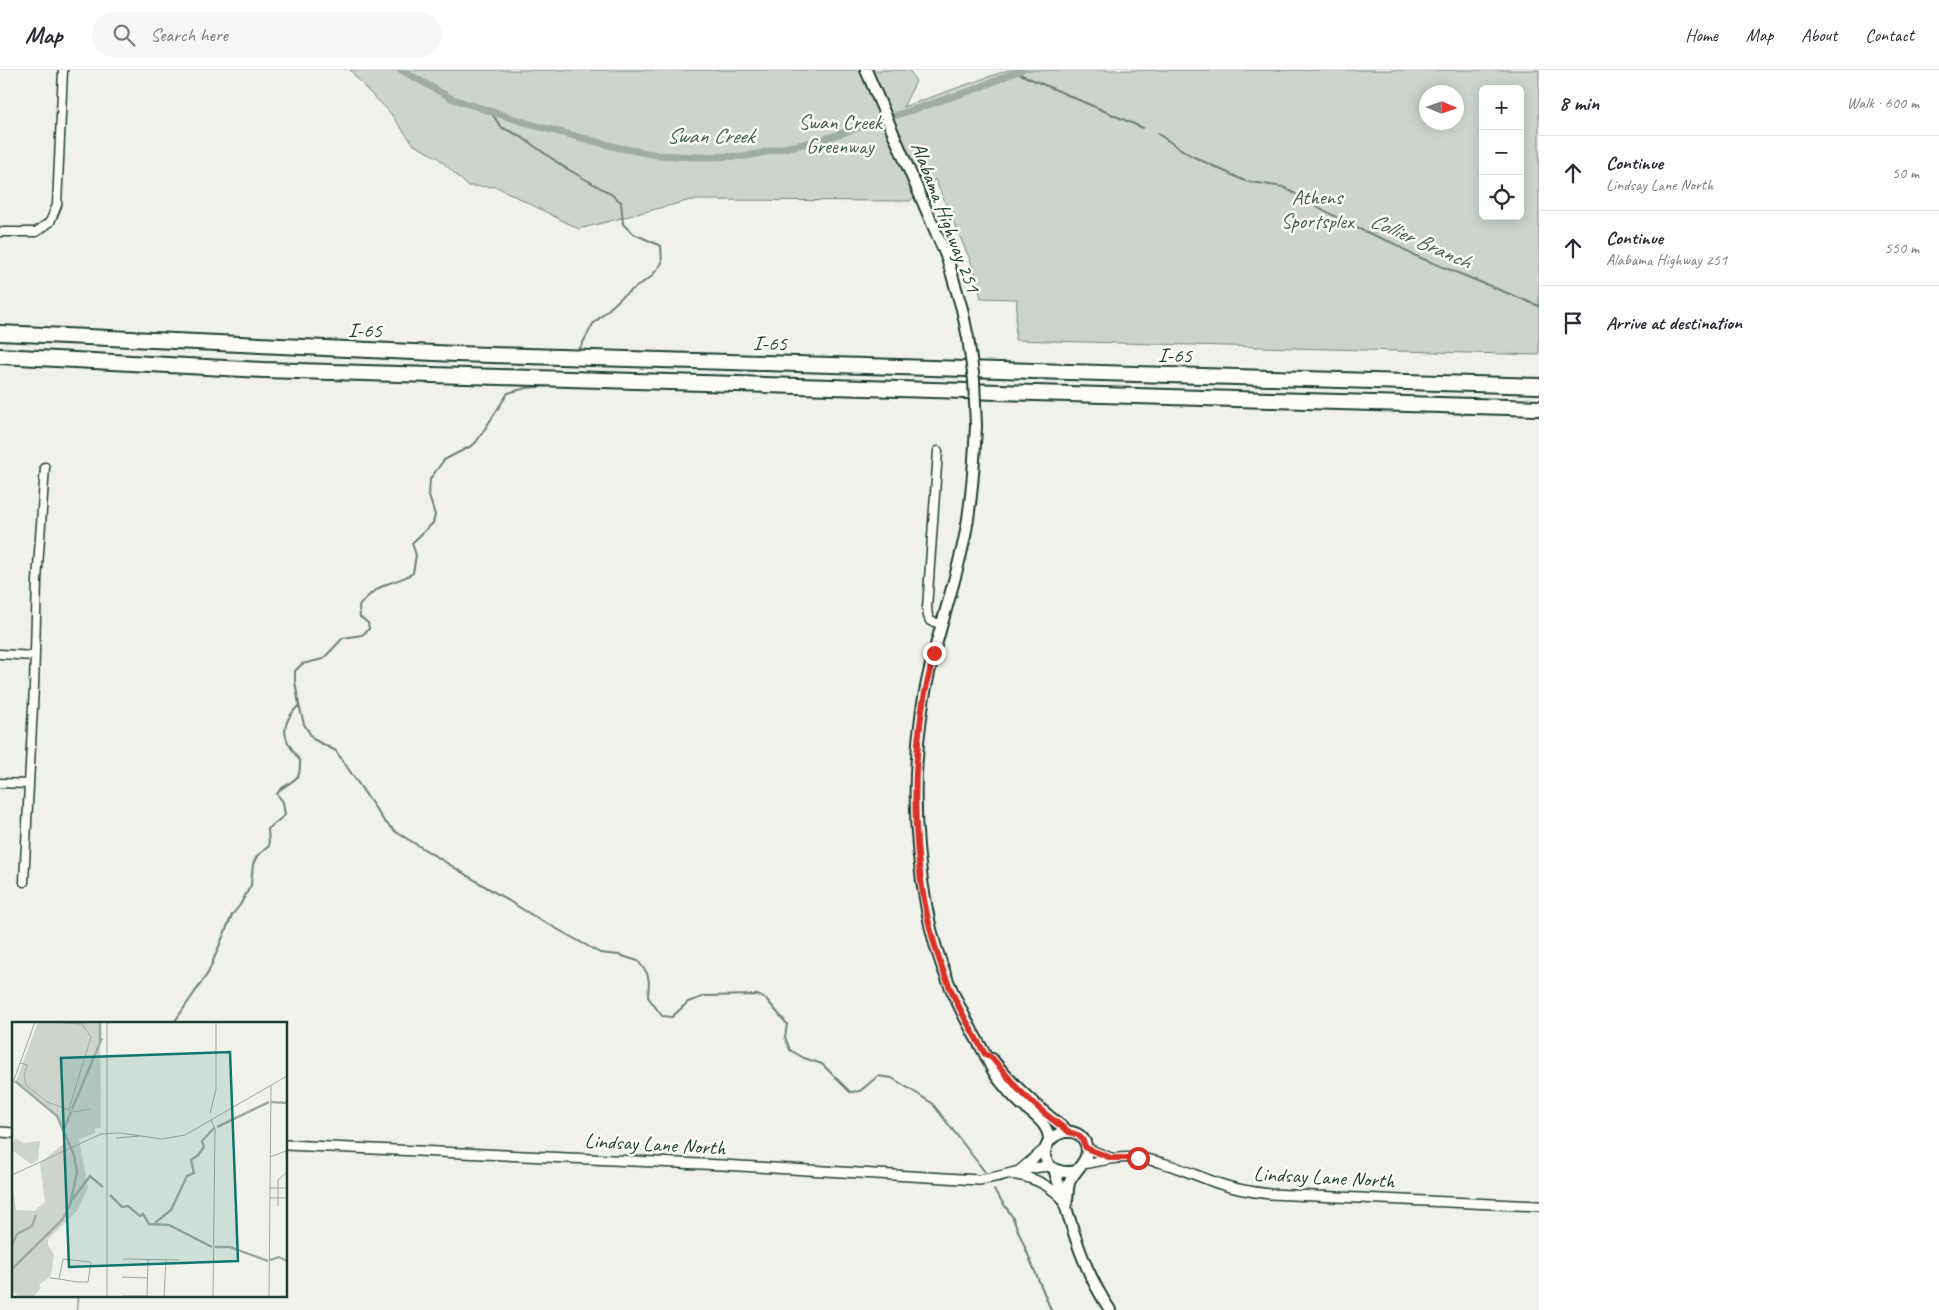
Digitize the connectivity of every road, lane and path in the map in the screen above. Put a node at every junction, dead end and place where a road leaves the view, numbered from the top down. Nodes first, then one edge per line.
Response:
1 (63, 70) edge
2 (866, 70) edge
3 (0, 232) edge
4 (0, 333) edge
5 (0, 356) edge
6 (1539, 386) edge
7 (1539, 408) edge
8 (938, 451) dead end
9 (45, 467) dead end
10 (941, 624) junction
11 (0, 654) edge
12 (34, 656) junction
13 (0, 783) edge
14 (28, 784) junction
15 (24, 882) dead end
16 (985, 1054) junction
17 (1069, 1132) junction
18 (1047, 1144) junction
19 (288, 1145) edge
20 (1086, 1148) junction
21 (1111, 1158) junction
22 (1052, 1167) junction
23 (1079, 1167) junction
24 (1020, 1170) junction
25 (1010, 1174) junction
26 (1064, 1202) junction
27 (1539, 1206) edge
28 (1110, 1310) edge

1 - 3 street
2 - 10 main road, Alabama Highway 251, bridge
4 - 6 highway, I-65
5 - 7 highway
8 - 10 street
9 - 12 street
10 - 16 main road, Alabama Highway 251
11 - 12 street
12 - 14 street
13 - 14 street
14 - 15 street
16 - 17 main road, Alabama Highway 251
16 - 18 main road, Alabama Highway 251
17 - 18 main road
17 - 20 main road, Alabama Highway 251
18 - 22 main road, Alabama Highway 251
18 - 24 street, Lindsay Lane North
19 - 25 street, Lindsay Lane North
20 - 21 street, Lindsay Lane North
20 - 23 main road, Alabama Highway 251
21 - 23 street, Lindsay Lane North
21 - 27 street, Lindsay Lane North
22 - 23 main road
22 - 24 street, Lindsay Lane North
22 - 26 main road, Alabama Highway 251
23 - 26 main road, Alabama Highway 251
24 - 25 street, Lindsay Lane North
25 - 26 street
26 - 28 main road, Alabama Highway 251

